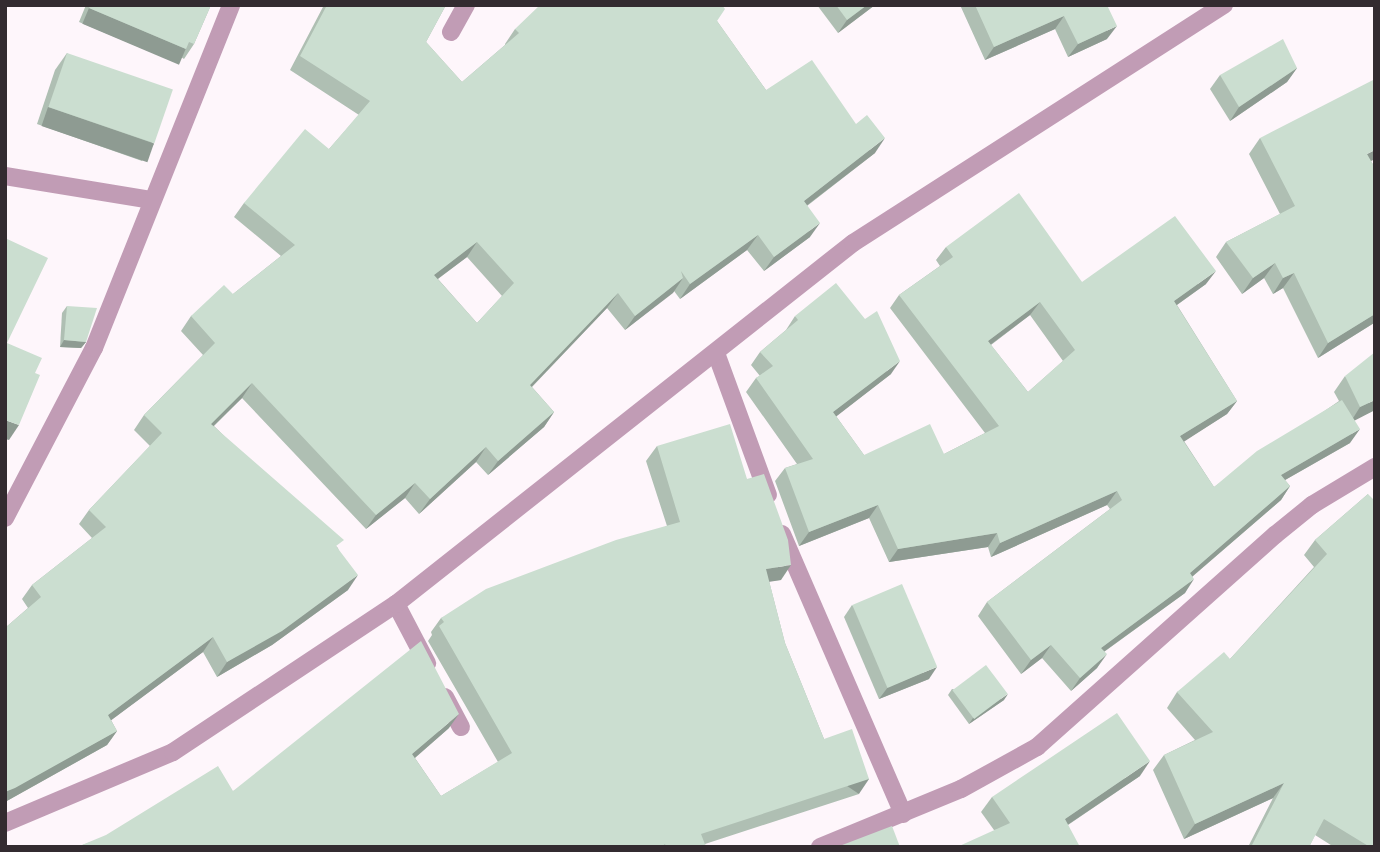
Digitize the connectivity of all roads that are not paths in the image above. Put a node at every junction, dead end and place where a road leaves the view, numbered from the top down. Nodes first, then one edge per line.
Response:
1 (231, 5) edge
2 (466, 5) edge
3 (1224, 5) edge
4 (451, 32) dead end
5 (5, 176) edge
6 (152, 200) junction
7 (716, 353) junction
8 (1375, 467) edge
9 (5, 518) edge
10 (396, 604) junction
11 (461, 726) edge
12 (903, 814) junction
13 (5, 823) edge
14 (820, 847) edge

1 - 6 street
2 - 4 street
3 - 7 street
5 - 6 street
6 - 9 street
7 - 10 street
7 - 12 street
8 - 12 street
10 - 11 street
10 - 13 street
12 - 14 street

